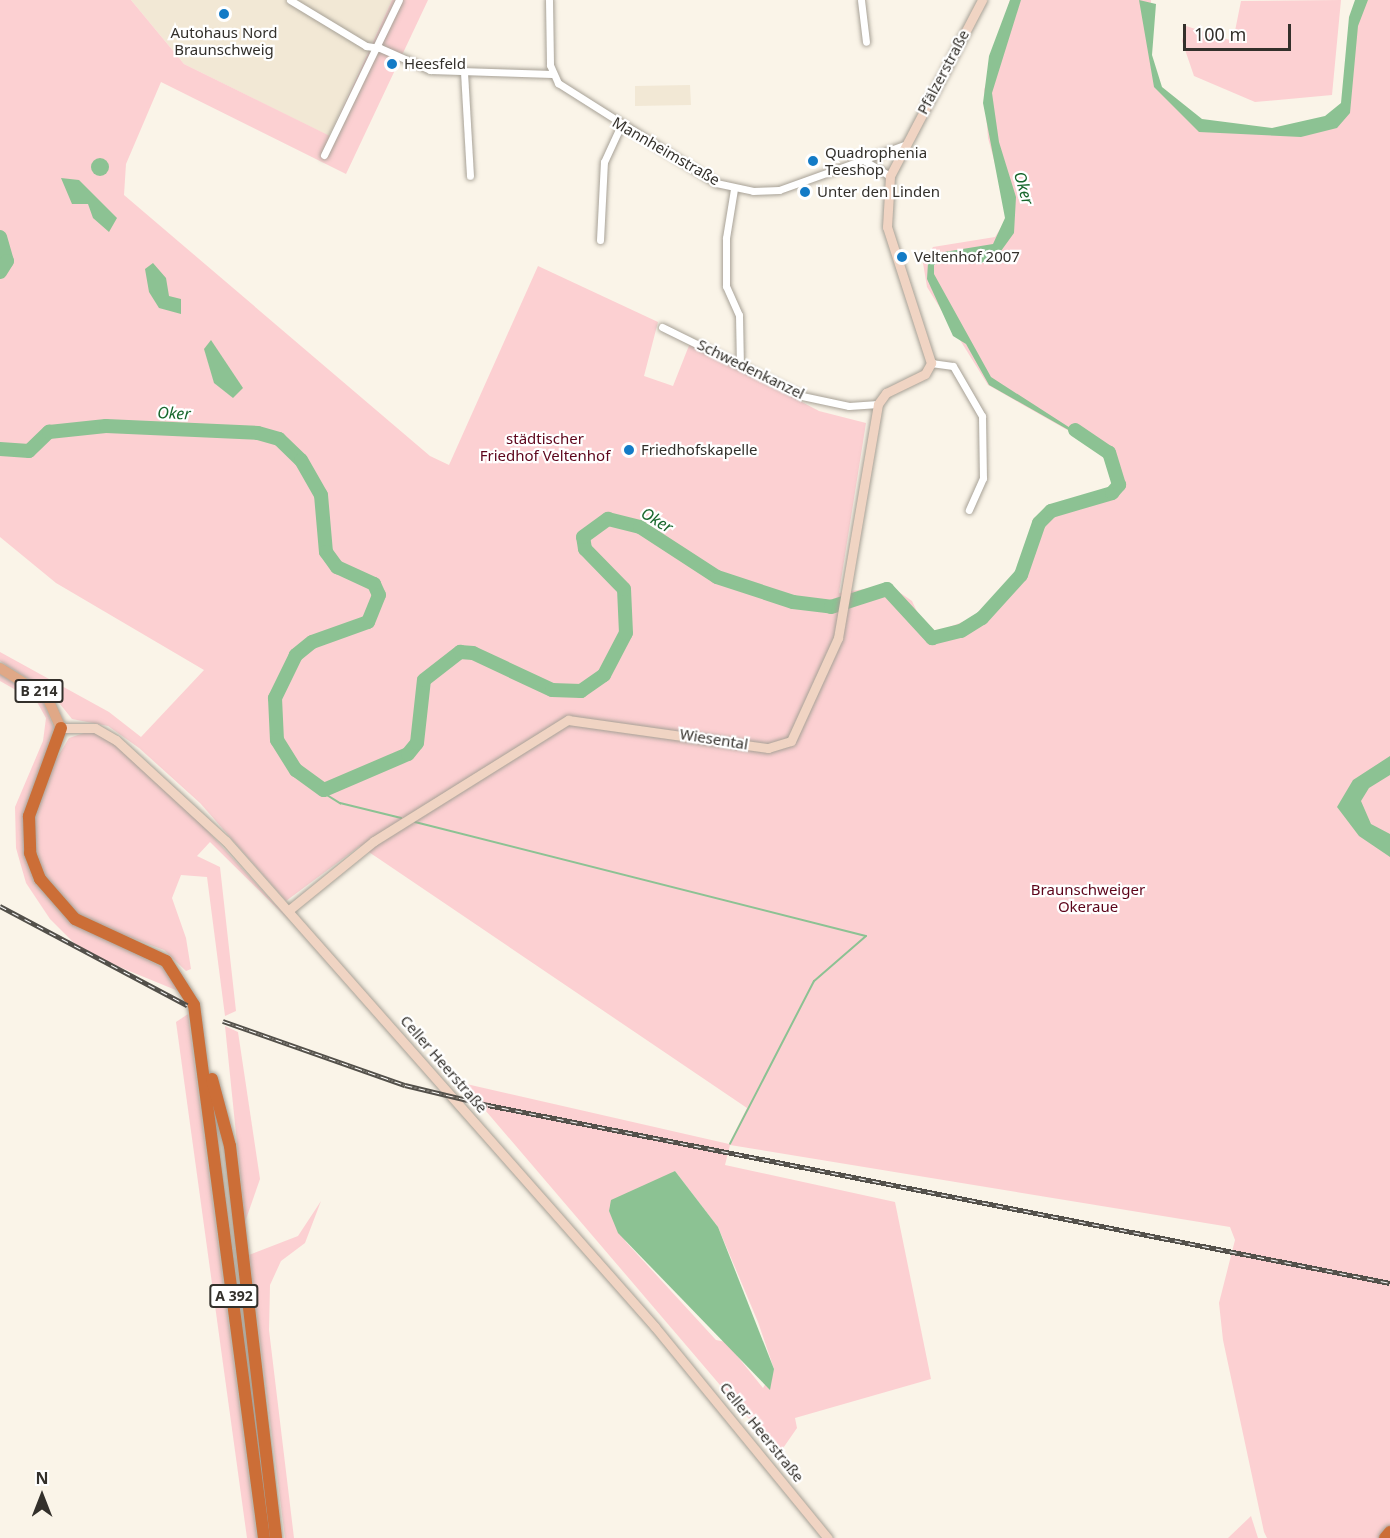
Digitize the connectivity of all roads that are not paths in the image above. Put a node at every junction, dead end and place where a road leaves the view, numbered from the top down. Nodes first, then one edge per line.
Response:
1 (290, 0) edge
2 (399, 0) edge
3 (549, 0) edge
4 (861, 0) edge
5 (982, 0) edge
6 (866, 42) dead end
7 (380, 48) junction
8 (464, 72) junction
9 (552, 74) junction
10 (621, 125) junction
11 (904, 145) junction
12 (324, 155) dead end
13 (865, 160) junction
14 (470, 176) dead end
15 (890, 176) junction
16 (734, 189) junction
17 (600, 240) dead end
18 (662, 327) dead end
19 (931, 363) junction
20 (740, 365) junction
21 (878, 404) junction
22 (969, 510) dead end
23 (0, 668) edge
24 (61, 728) junction
25 (289, 910) junction
26 (204, 1054) junction
27 (1390, 1532) edge
28 (264, 1538) edge
29 (276, 1538) edge
30 (828, 1538) edge
31 (1385, 1538) edge

1 - 7 street
2 - 7 street
3 - 9 street
4 - 6 street
5 - 11 street, Pfälzerstraße
7 - 8 street
7 - 12 street
8 - 9 street
8 - 14 street
9 - 10 street, Mannheimstraße
10 - 16 street, Mannheimstraße
10 - 17 street
11 - 13 street, Mannheimstraße
11 - 15 street
13 - 15 street
13 - 16 street, Mannheimstraße
15 - 19 street
16 - 20 street
18 - 20 street, Schwedenkanzel
19 - 21 street
19 - 22 street
20 - 21 street, Schwedenkanzel
21 - 25 street, Wiesental
23 - 24 main road, B 214
24 - 25 street, Celler Heerstraße
24 - 26 highway
25 - 30 street, Celler Heerstraße
26 - 28 highway, A 392
26 - 29 highway, A 392
27 - 31 highway

